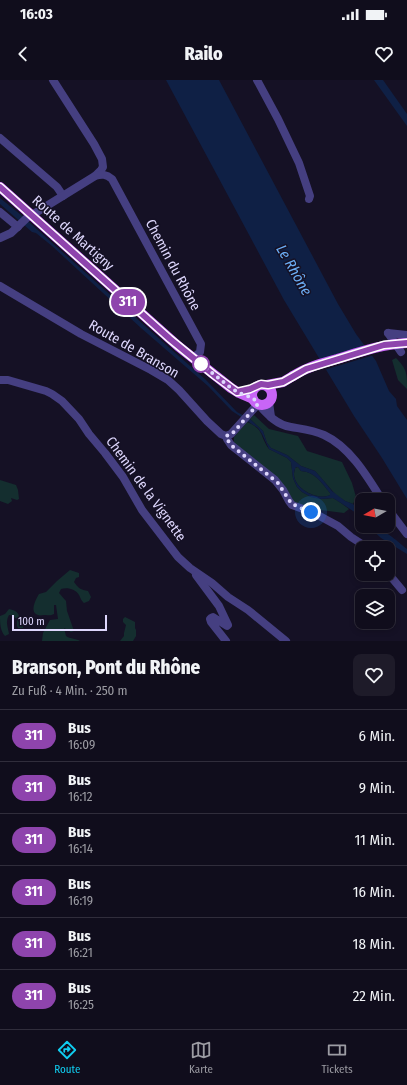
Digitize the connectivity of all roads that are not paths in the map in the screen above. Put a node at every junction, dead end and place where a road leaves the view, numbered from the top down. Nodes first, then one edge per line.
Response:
1 (53, 80) edge
2 (257, 80) edge
3 (0, 138) edge
4 (95, 176) junction
5 (0, 187) edge
6 (63, 196) junction
7 (309, 199) dead end
8 (0, 212) edge
9 (30, 215) junction
10 (19, 226) junction
11 (0, 238) edge
12 (0, 286) edge
13 (407, 335) edge
14 (404, 348) edge
15 (193, 358) junction
16 (0, 380) edge
17 (283, 382) junction
18 (268, 385) junction
19 (255, 388) junction
20 (237, 392) junction
21 (261, 402) junction
22 (226, 436) junction
23 (377, 493) edge
24 (395, 518) edge
25 (407, 534) edge
26 (357, 541) edge
27 (190, 568) junction
28 (394, 581) edge
29 (402, 590) dead end
30 (226, 641) edge
31 (286, 641) edge

1 - 4 street
2 - 7 street
3 - 6 street
4 - 6 street
4 - 15 street, Chemin du Rhône
5 - 9 main road, Route de Martigny
6 - 9 street
8 - 10 street
9 - 10 street
9 - 15 main road, Route de Martigny
10 - 11 street
12 - 22 street, Route de Branson
13 - 14 street
14 - 17 main road, bridge
15 - 20 main road, Route de Martigny
16 - 27 street, Chemin de la Vignette
17 - 18 main road
17 - 21 main road
18 - 19 main road
18 - 21 main road
19 - 20 main road
19 - 21 main road
20 - 21 main road, Route de Martigny
21 - 22 street
21 - 23 street
22 - 26 street, Route de Branson
24 - 25 street
27 - 30 street
27 - 31 street, Chemin de la Vignette
28 - 29 street

